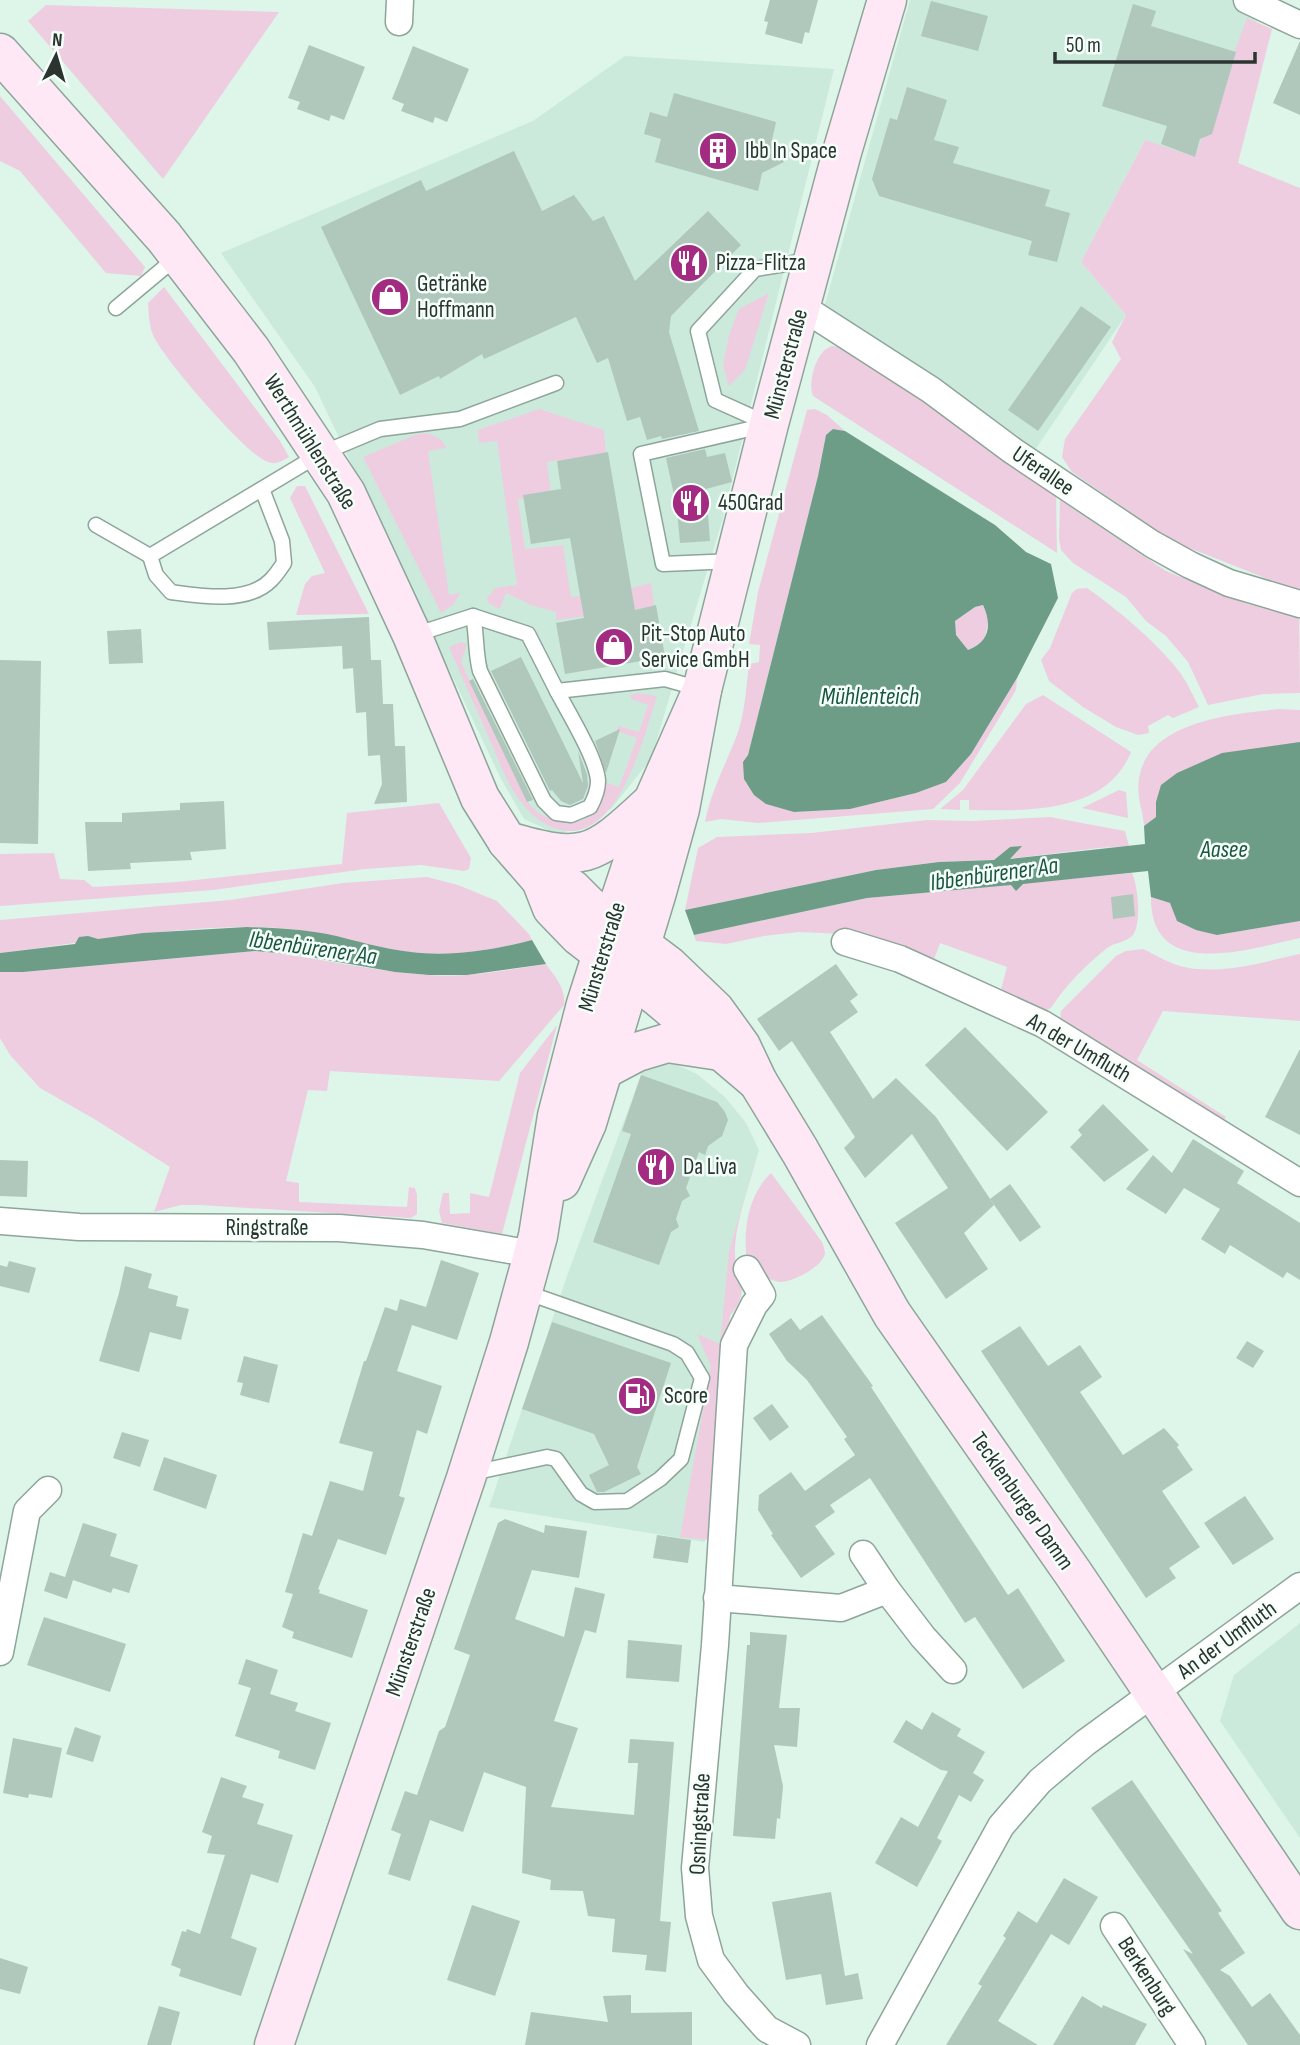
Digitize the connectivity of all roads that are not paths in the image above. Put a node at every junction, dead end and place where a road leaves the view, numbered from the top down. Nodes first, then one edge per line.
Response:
1 (887, 0) edge
2 (1256, 2) edge
3 (1300, 25) edge
4 (0, 53) edge
5 (178, 256) junction
6 (814, 259) junction
7 (802, 307) junction
8 (116, 308) dead end
9 (555, 383) dead end
10 (769, 424) junction
11 (320, 454) junction
12 (262, 489) junction
13 (96, 525) dead end
14 (150, 556) junction
15 (735, 561) junction
16 (1300, 604) edge
17 (473, 616) junction
18 (412, 635) junction
19 (702, 690) junction
20 (557, 691) junction
21 (653, 801) junction
22 (507, 841) junction
23 (845, 942) dead end
24 (622, 950) junction
25 (720, 1051) junction
26 (601, 1071) junction
27 (758, 1082) junction
28 (1300, 1183) edge
29 (0, 1221) edge
30 (535, 1245) junction
31 (747, 1269) dead end
32 (523, 1291) junction
33 (467, 1474) junction
34 (48, 1490) dead end
35 (863, 1554) dead end
36 (1300, 1586) edge
37 (887, 1590) junction
38 (717, 1598) junction
39 (0, 1652) edge
40 (953, 1670) dead end
41 (1154, 1693) junction
42 (1300, 1910) edge
43 (1114, 1926) dead end
44 (759, 2037) edge
45 (1180, 2039) edge
46 (274, 2045) edge
47 (797, 2045) edge
48 (880, 2045) edge

1 - 6 main road, Münsterstraße
2 - 3 street
4 - 5 main road, Werthmühlenstraße
5 - 8 lane
5 - 11 main road, Werthmühlenstraße
6 - 7 main road, Münsterstraße
6 - 10 lane
7 - 10 main road, Münsterstraße
7 - 16 street, Uferallee
9 - 11 lane
10 - 15 main road, Münsterstraße
10 - 15 lane
11 - 12 lane
11 - 18 main road, Werthmühlenstraße
12 - 14 lane
12 - 14 lane
13 - 14 lane
15 - 19 main road, Münsterstraße
17 - 18 lane
17 - 20 lane
17 - 20 lane
18 - 22 main road, Werthmühlenstraße
19 - 20 lane
19 - 21 main road, Münsterstraße
19 - 24 main road, Münsterstraße
21 - 22 main road
21 - 24 main road, Münsterstraße
22 - 24 main road, Werthmühlenstraße
23 - 28 street, An der Umfluth
24 - 25 main road, Tecklenburger Damm
24 - 26 main road, Münsterstraße
24 - 27 main road, Tecklenburger Damm
24 - 30 main road, Münsterstraße
25 - 26 main road
25 - 27 main road, Tecklenburger Damm
26 - 30 main road, Münsterstraße
27 - 41 main road, Tecklenburger Damm
29 - 30 street, Ringstraße
30 - 32 main road, Münsterstraße
31 - 38 street, Osningstraße
32 - 33 main road, Münsterstraße
32 - 33 lane
33 - 46 main road, Münsterstraße
34 - 39 street
35 - 37 street
36 - 41 street, An der Umfluth
37 - 38 street
37 - 40 street
38 - 44 street, Osningstraße
41 - 42 main road, Tecklenburger Damm
41 - 48 street
43 - 45 street, Berkenburg
44 - 47 street, Osningstraße

